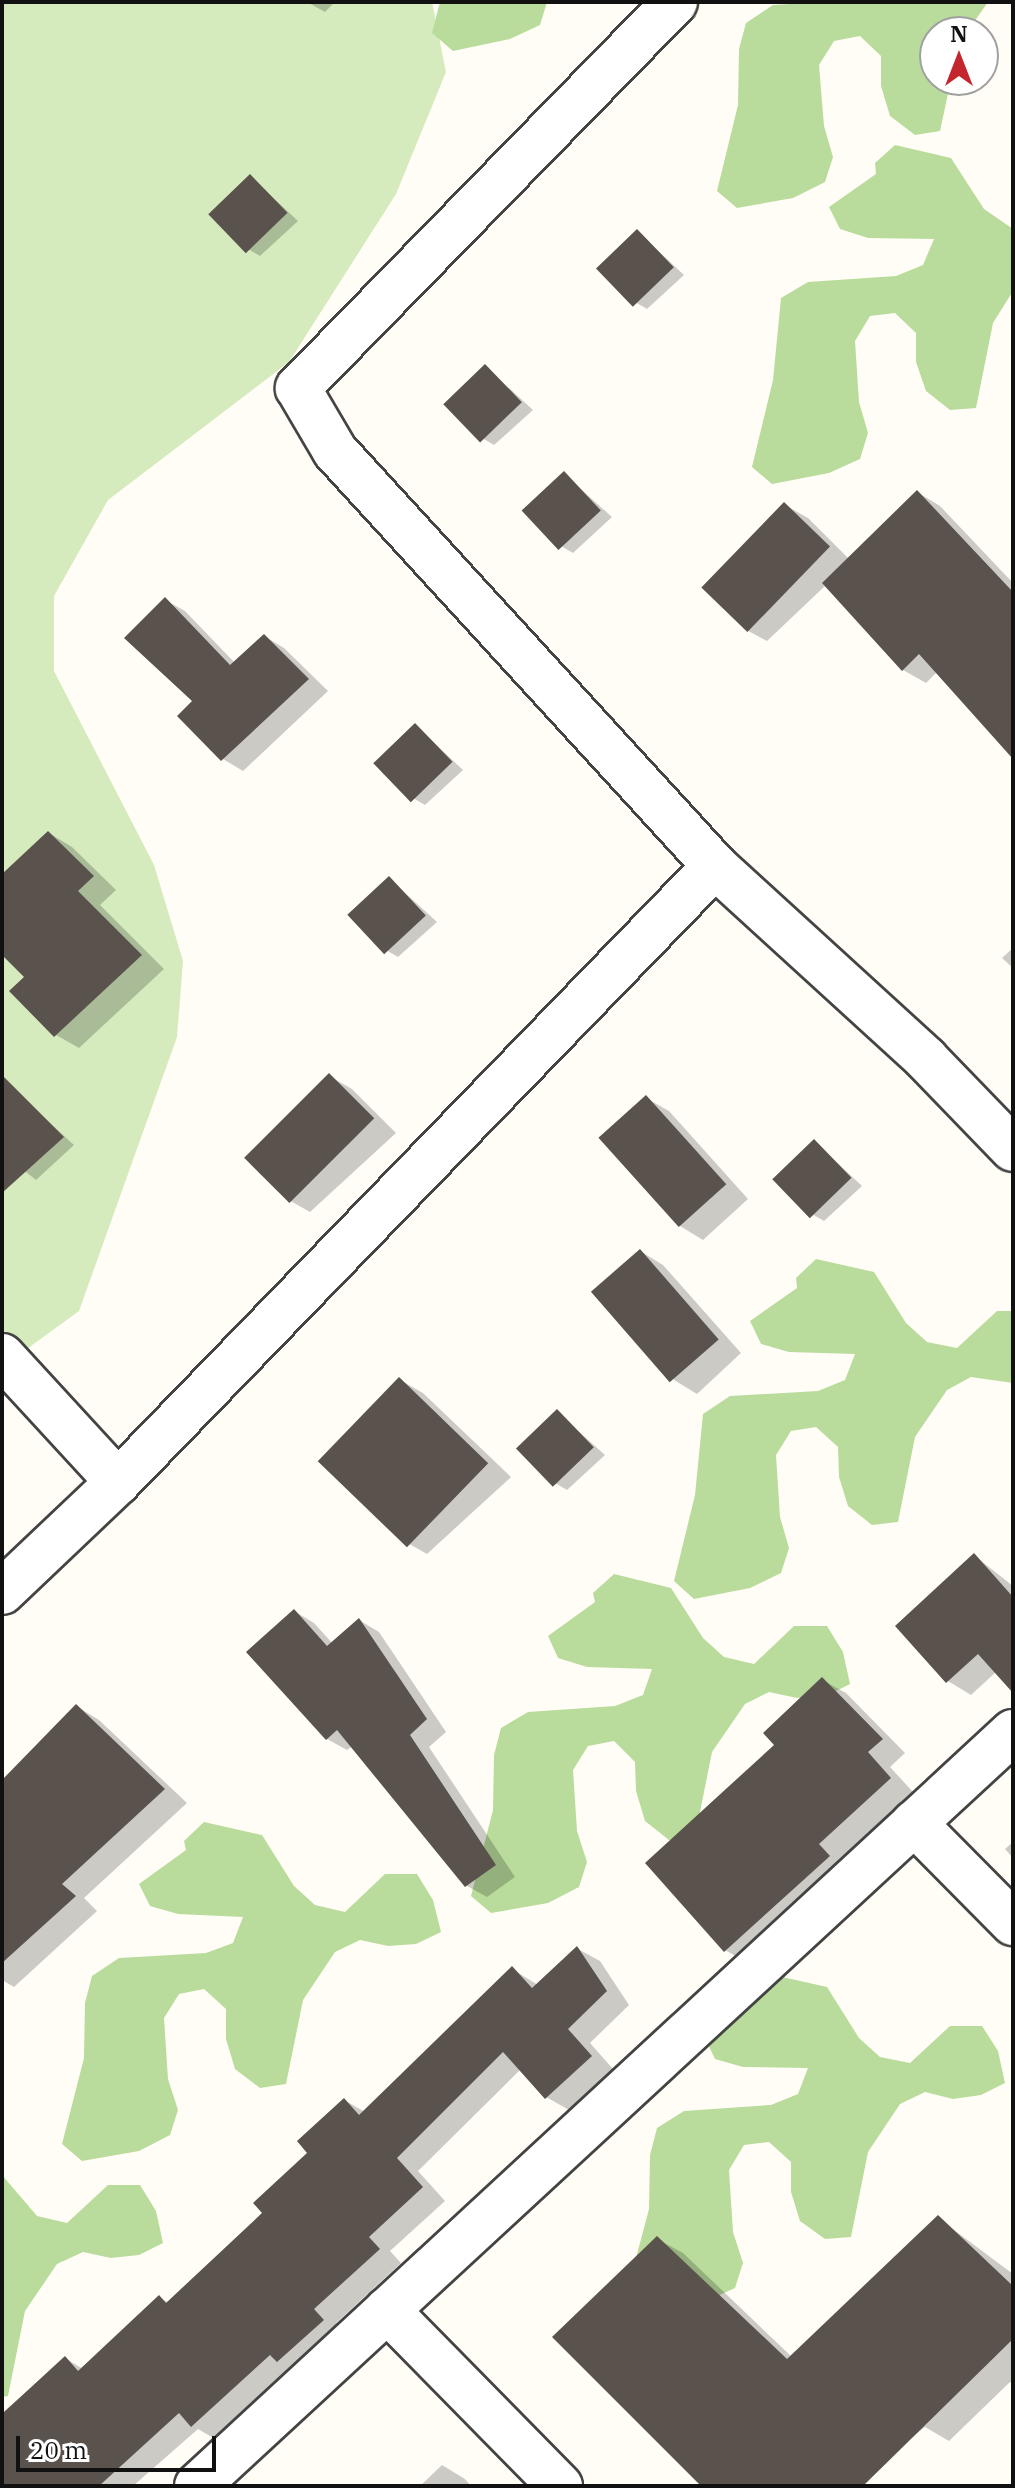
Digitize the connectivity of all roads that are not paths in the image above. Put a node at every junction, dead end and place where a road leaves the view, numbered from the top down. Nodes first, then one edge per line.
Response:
1 (675, 2) edge
2 (715, 866) junction
3 (1013, 1149) edge
4 (2, 1356) edge
5 (118, 1482) junction
6 (2, 1592) edge
7 (1013, 1732) edge
8 (914, 1823) junction
9 (1013, 1923) edge
10 (387, 2310) junction
11 (197, 2486) edge
12 (560, 2486) edge

1 - 2 street
2 - 3 street
2 - 5 street
4 - 5 street
5 - 6 street
7 - 8 street
8 - 9 street
8 - 10 street
10 - 11 street
10 - 12 street

